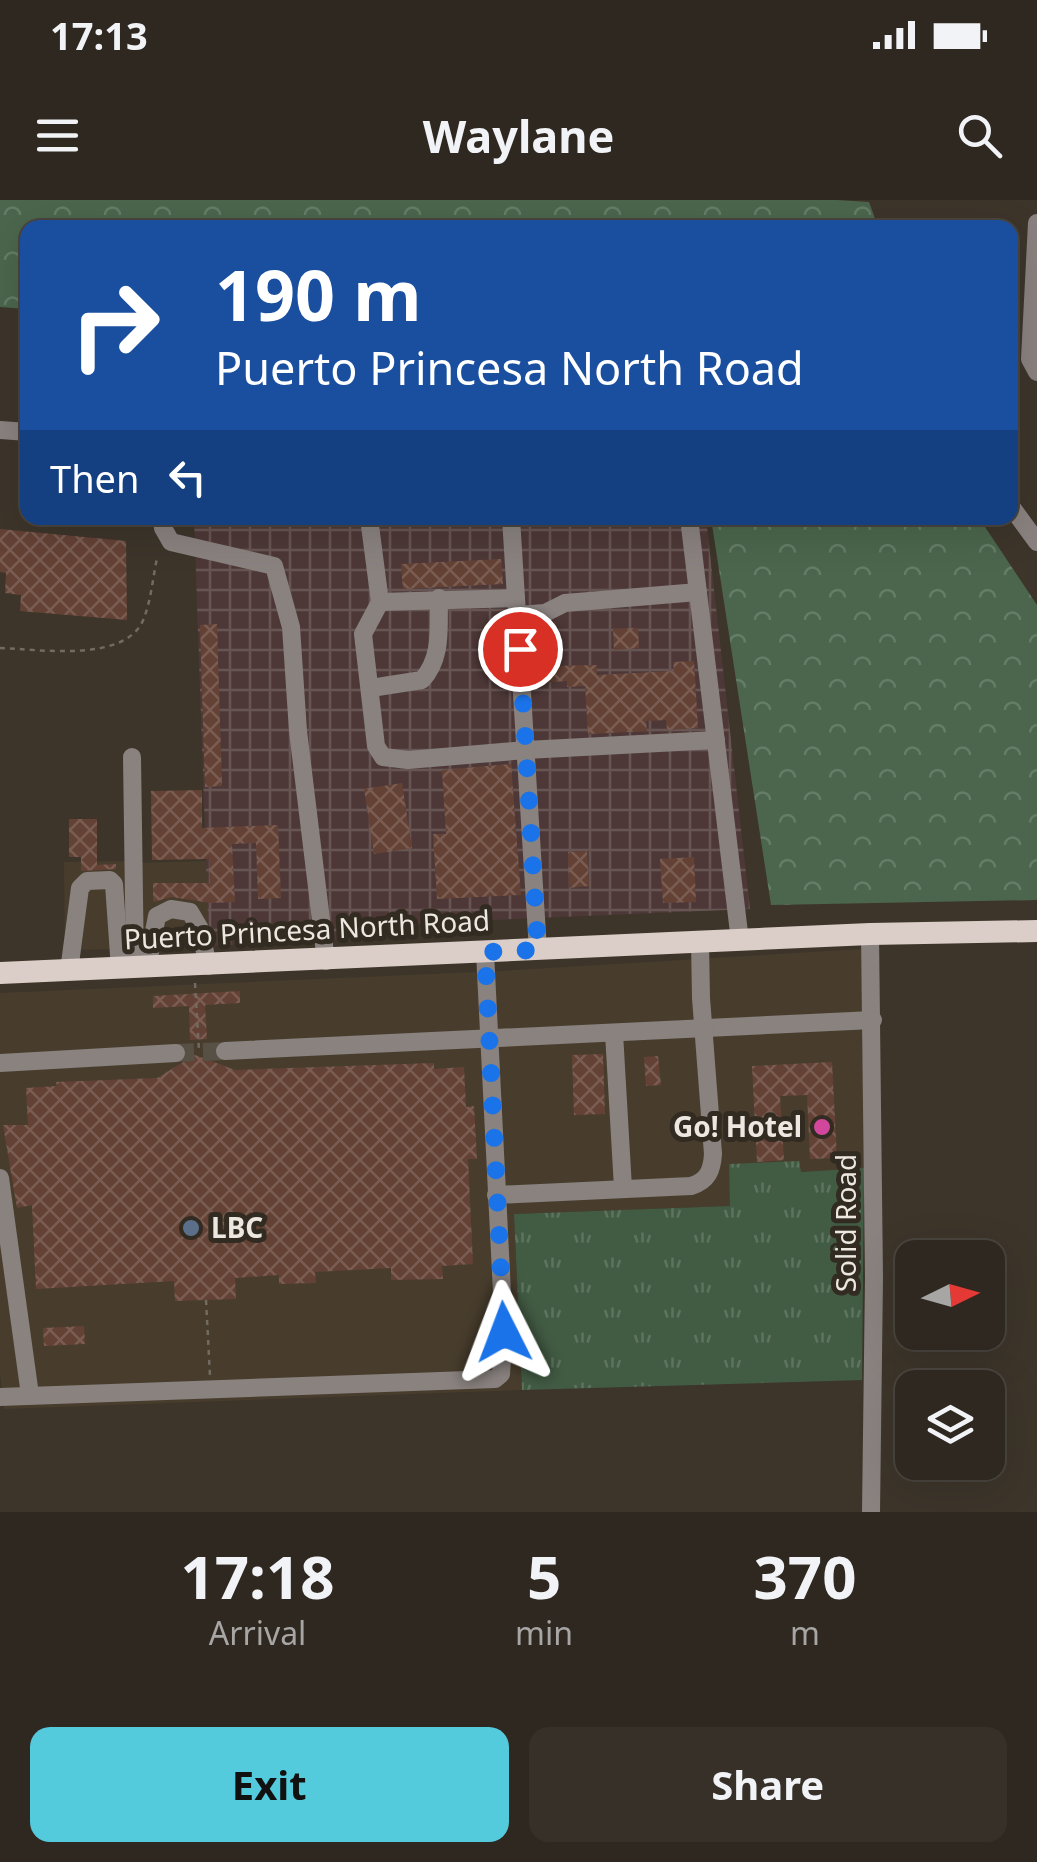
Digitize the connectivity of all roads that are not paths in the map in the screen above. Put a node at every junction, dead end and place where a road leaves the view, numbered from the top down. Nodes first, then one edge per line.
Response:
1 (1037, 223) edge
2 (1037, 232) edge
3 (1035, 301) edge
4 (1037, 372) edge
5 (1018, 517) edge
6 (163, 525) edge
7 (370, 525) edge
8 (511, 525) edge
9 (690, 525) edge
10 (1037, 542) edge
11 (698, 592) junction
12 (439, 598) junction
13 (380, 602) junction
14 (517, 606) junction
15 (371, 688) junction
16 (716, 740) junction
17 (526, 750) junction
18 (132, 757) dead end
19 (1037, 930) edge
20 (870, 934) junction
21 (740, 941) junction
22 (700, 942) junction
23 (538, 950) junction
24 (485, 952) junction
25 (326, 961) junction
26 (201, 966) junction
27 (134, 968) junction
28 (68, 971) junction
29 (0, 974) edge
30 (873, 1020) junction
31 (702, 1029) junction
32 (614, 1033) junction
33 (489, 1039) junction
34 (225, 1051) tunnel mouth
35 (176, 1053) tunnel mouth
36 (0, 1063) edge
37 (0, 1178) edge
38 (622, 1188) junction
39 (496, 1195) junction
40 (30, 1395) junction
41 (0, 1396) edge
42 (871, 1512) edge

1 - 2 street
2 - 3 street
3 - 4 street
5 - 10 street
6 - 25 street
7 - 13 street
8 - 14 street
9 - 11 street
11 - 14 street
11 - 16 street
12 - 13 street
12 - 14 street
12 - 15 street
13 - 15 street
14 - 17 street
15 - 17 street
16 - 17 street
16 - 21 street
17 - 23 street
18 - 27 street
19 - 20 main road, Puerto Princesa North Road
20 - 21 main road, Puerto Princesa North Road
20 - 30 street, Solid Road
21 - 22 main road, Puerto Princesa North Road
22 - 23 main road, Puerto Princesa North Road
22 - 31 street
23 - 24 main road, Puerto Princesa North Road
24 - 25 main road, Puerto Princesa North Road
24 - 33 street
25 - 26 main road, Puerto Princesa North Road
26 - 27 main road, Puerto Princesa North Road
26 - 27 street
27 - 28 main road, Puerto Princesa North Road
27 - 28 street
28 - 29 main road, Puerto Princesa North Road
30 - 31 street
30 - 42 street, Solid Road
31 - 32 street
31 - 38 street
32 - 33 street
32 - 38 street
33 - 34 street
33 - 39 street
35 - 36 street
37 - 40 street
38 - 39 street
39 - 40 street
40 - 41 street

